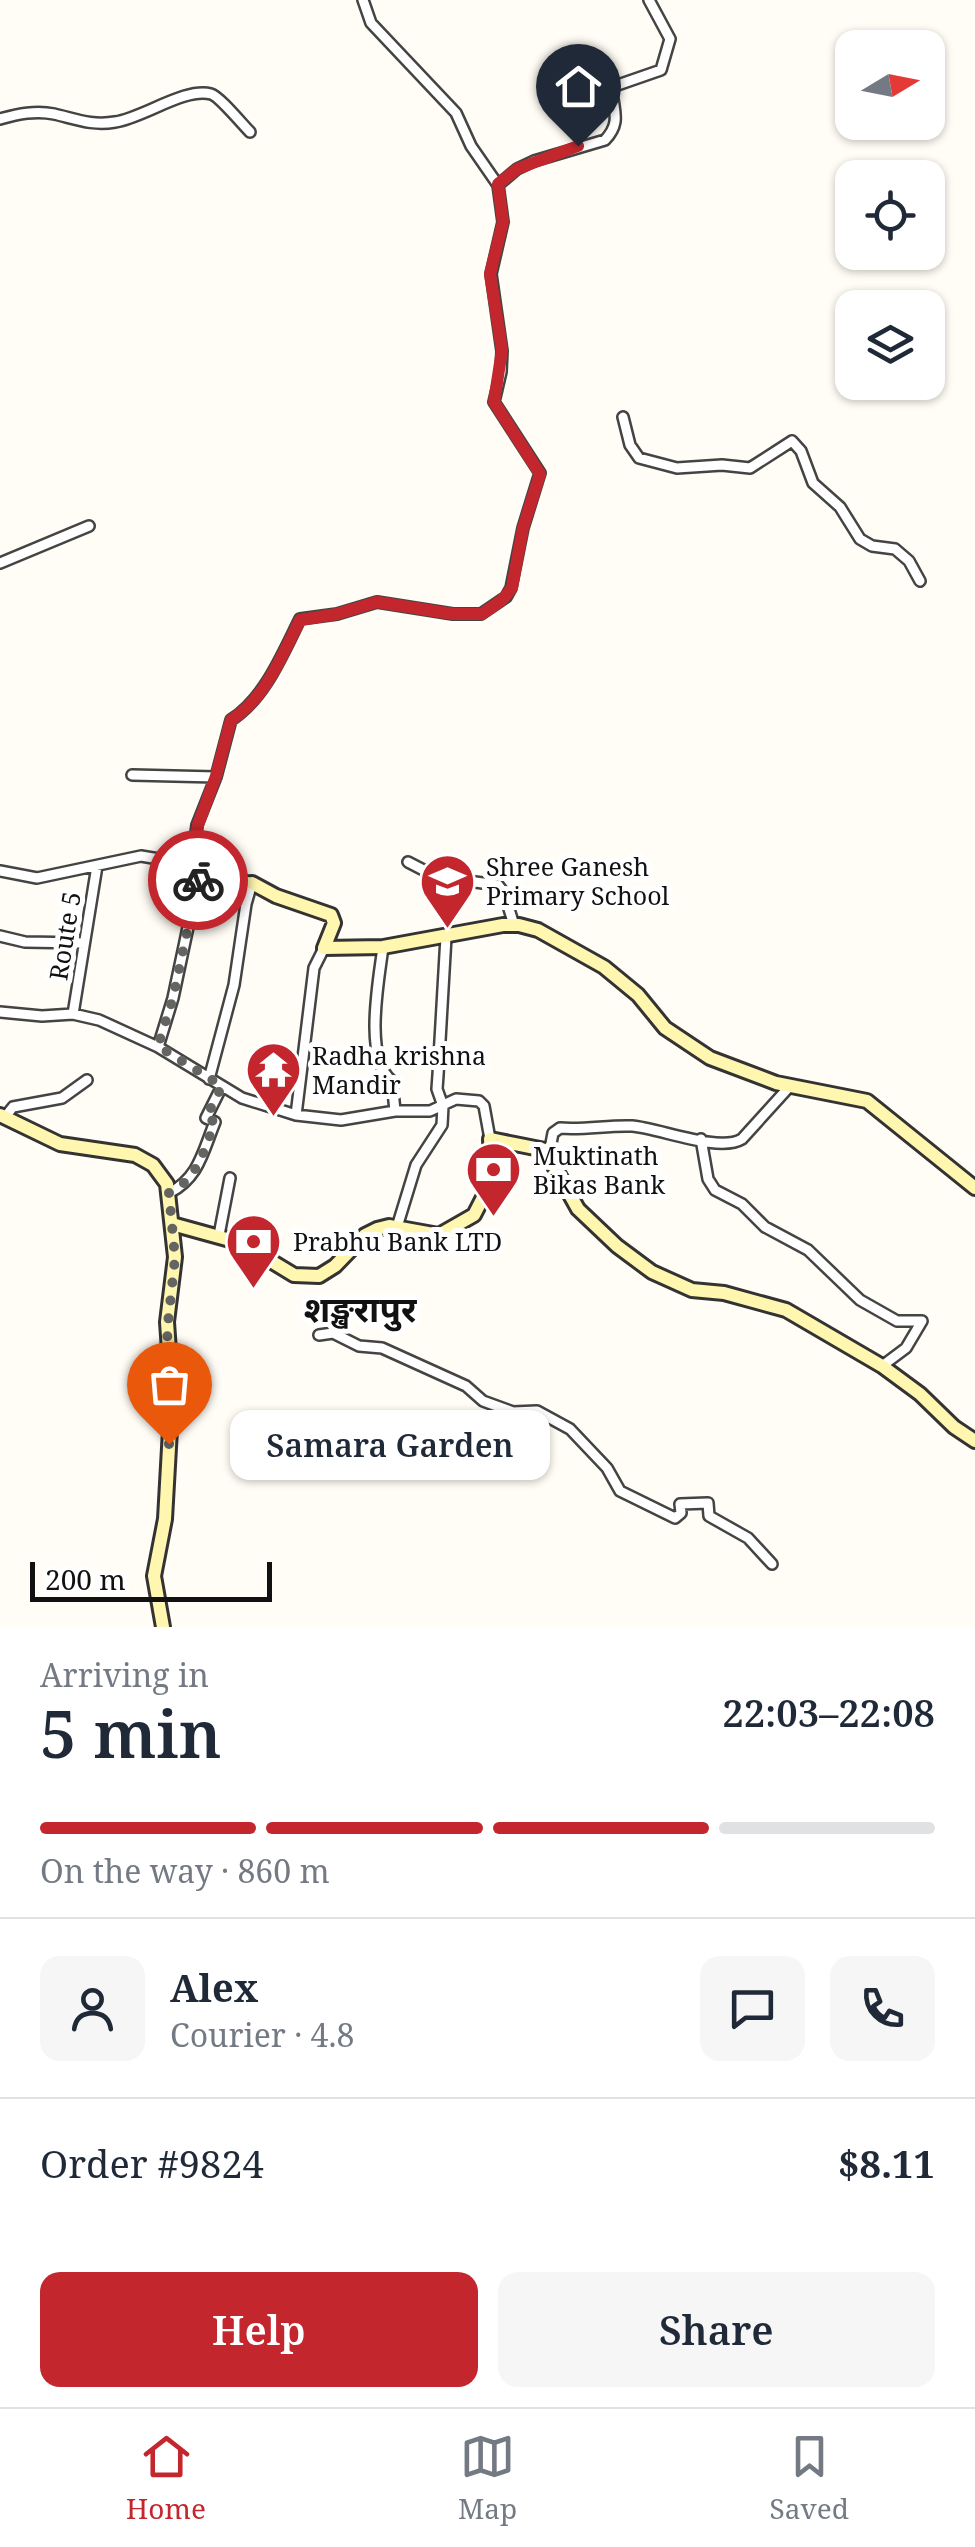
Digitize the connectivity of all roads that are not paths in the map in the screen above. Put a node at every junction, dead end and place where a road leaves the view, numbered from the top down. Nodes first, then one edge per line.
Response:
1 (364, 0) edge
2 (649, 0) edge
3 (0, 118) edge
4 (250, 132) dead end
5 (498, 184) junction
6 (622, 416) dead end
7 (90, 526) dead end
8 (0, 563) edge
9 (920, 581) dead end
10 (132, 775) dead end
11 (216, 776) junction
12 (408, 862) dead end
13 (196, 864) junction
14 (96, 866) junction
15 (0, 871) edge
16 (252, 883) junction
17 (514, 925) junction
18 (0, 936) edge
19 (446, 937) junction
20 (84, 943) junction
21 (382, 946) junction
22 (324, 948) junction
23 (0, 1012) edge
24 (73, 1014) junction
25 (158, 1046) junction
26 (209, 1079) junction
27 (88, 1080) dead end
28 (222, 1086) junction
29 (790, 1086) junction
30 (443, 1106) junction
31 (395, 1112) junction
32 (296, 1115) junction
33 (3, 1116) edge
34 (490, 1139) junction
35 (701, 1139) junction
36 (549, 1154) junction
37 (230, 1178) dead end
38 (975, 1188) edge
39 (169, 1193) junction
40 (172, 1224) junction
41 (397, 1227) junction
42 (219, 1235) junction
43 (319, 1335) dead end
44 (882, 1366) junction
45 (975, 1440) edge
46 (513, 1445) dead end
47 (351, 1473) dead end
48 (772, 1564) dead end
49 (162, 1627) edge

1 - 5 street
2 - 5 street
3 - 4 street
5 - 11 street
6 - 9 street
7 - 8 street
10 - 11 street
11 - 13 street
12 - 17 street
13 - 14 street
13 - 16 street
13 - 25 street
14 - 15 street
14 - 20 street, Route 5
16 - 22 main road
16 - 26 street
17 - 19 main road
17 - 29 main road
18 - 20 street
19 - 21 main road
19 - 30 street
20 - 24 street, Route 5
21 - 22 main road
21 - 31 street
22 - 32 street
23 - 24 street
24 - 25 street
25 - 26 street
26 - 28 street
27 - 33 street
28 - 32 street
28 - 39 street
29 - 35 street
29 - 38 main road
30 - 31 street
30 - 34 street
30 - 41 street
31 - 32 street
33 - 39 main road
34 - 36 main road
34 - 41 main road
35 - 36 street
35 - 44 street
36 - 44 main road
37 - 42 street
39 - 40 main road
40 - 42 main road
40 - 49 main road
41 - 42 main road
43 - 48 street
44 - 45 main road
46 - 47 street

